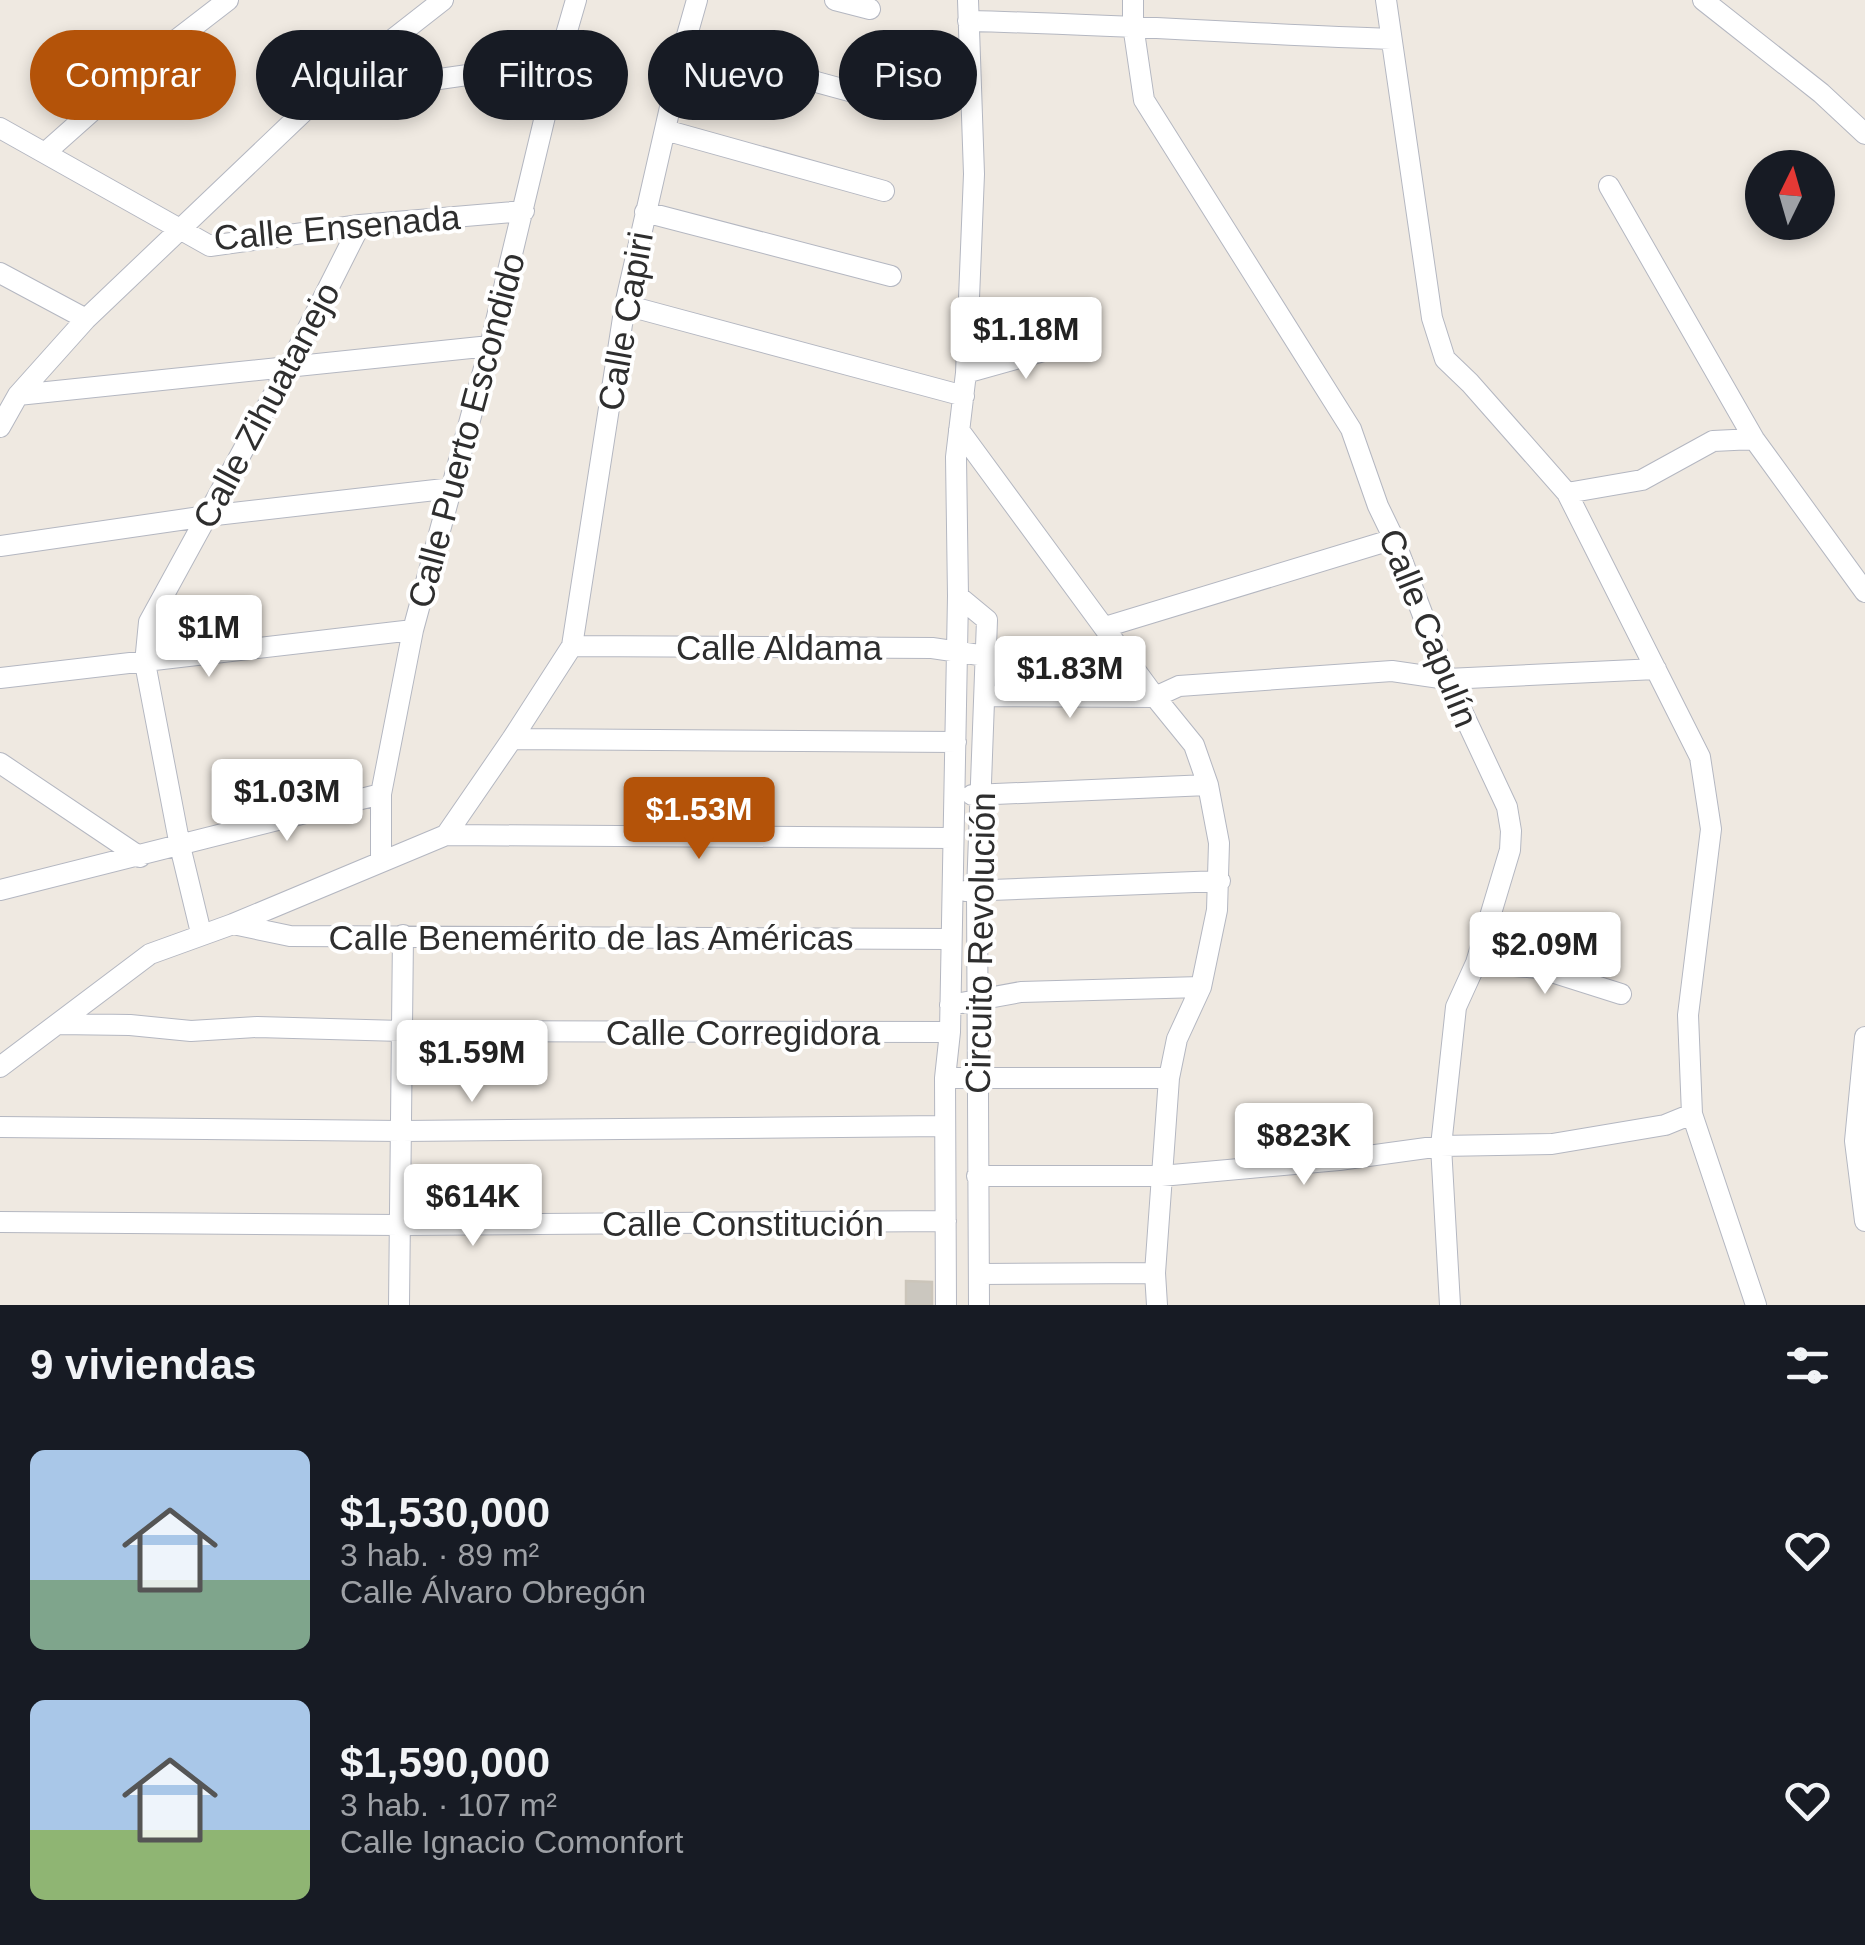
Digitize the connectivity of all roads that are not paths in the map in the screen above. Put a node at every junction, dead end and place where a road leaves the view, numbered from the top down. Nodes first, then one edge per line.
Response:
1 (228, 0) edge
2 (443, 0) edge
3 (698, 0) edge
4 (835, 0) edge
5 (1133, 0) edge
6 (1386, 0) edge
7 (1704, 0) edge
8 (574, 1) edge
9 (870, 10) dead end
10 (968, 10) edge
11 (1133, 24) junction
12 (189, 30) edge
13 (404, 30) edge
14 (566, 30) edge
15 (689, 30) edge
16 (1390, 38) junction
17 (82, 120) edge
18 (294, 120) edge
19 (545, 120) edge
20 (667, 120) edge
21 (0, 128) edge
22 (665, 130) junction
23 (1865, 134) edge
24 (46, 152) junction
25 (1609, 186) dead end
26 (884, 191) dead end
27 (524, 210) junction
28 (645, 212) junction
29 (360, 224) junction
30 (180, 230) junction
31 (0, 273) edge
32 (891, 276) dead end
33 (625, 305) junction
34 (86, 319) junction
35 (1072, 343) dead end
36 (490, 346) junction
37 (288, 368) junction
38 (966, 373) junction
39 (18, 395) junction
40 (964, 396) junction
41 (0, 427) edge
42 (959, 430) junction
43 (1754, 439) junction
44 (452, 488) junction
45 (1567, 494) junction
46 (206, 516) junction
47 (1394, 538) junction
48 (0, 546) edge
49 (1865, 592) edge
50 (958, 596) junction
51 (1105, 627) junction
52 (413, 630) junction
53 (572, 646) junction
54 (956, 654) junction
55 (986, 656) junction
56 (145, 663) junction
57 (1656, 670) junction
58 (0, 678) edge
59 (1447, 679) junction
60 (985, 696) junction
61 (1155, 696) junction
62 (512, 740) junction
63 (956, 742) junction
64 (0, 764) edge
65 (1208, 786) junction
66 (380, 794) junction
67 (954, 795) junction
68 (981, 795) junction
69 (446, 835) junction
70 (952, 838) junction
71 (180, 846) junction
72 (140, 857) junction
73 (381, 861) junction
74 (1220, 881) junction
75 (0, 890) edge
76 (953, 891) junction
77 (978, 891) junction
78 (233, 924) junction
79 (201, 933) junction
80 (403, 935) junction
81 (950, 938) junction
82 (1476, 964) junction
83 (1201, 987) junction
84 (1621, 994) dead end
85 (980, 999) junction
86 (950, 1005) junction
87 (58, 1024) junction
88 (402, 1032) junction
89 (950, 1032) junction
90 (1865, 1037) edge
91 (0, 1067) edge
92 (946, 1078) junction
93 (978, 1078) junction
94 (1169, 1078) junction
95 (1692, 1114) junction
96 (945, 1126) junction
97 (0, 1127) edge
98 (401, 1131) junction
99 (1441, 1146) junction
100 (977, 1176) junction
101 (1161, 1176) junction
102 (946, 1221) junction
103 (1865, 1221) edge
104 (0, 1222) edge
105 (400, 1225) junction
106 (1154, 1273) junction
107 (980, 1274) junction
108 (399, 1305) edge
109 (946, 1305) edge
110 (979, 1305) edge
111 (1157, 1305) edge
112 (1450, 1305) edge
113 (1756, 1305) edge

1 - 12 street
2 - 13 street
3 - 15 street, Calle Capiri
4 - 9 street
5 - 11 street, Calle Capulín
6 - 16 street
7 - 23 street
8 - 14 street, Calle Puerto Escondido
10 - 11 street
10 - 38 street, Circuito Revolución
11 - 16 street
11 - 47 street, Calle Capulín
16 - 45 street
17 - 24 street
18 - 30 street
19 - 27 street, Calle Puerto Escondido
20 - 22 street, Calle Capiri
21 - 24 street, Calle Ensenada
22 - 26 street
22 - 28 street, Calle Capiri
24 - 30 street, Calle Ensenada
25 - 43 street
27 - 29 street, Calle Ensenada
27 - 36 street, Calle Puerto Escondido
28 - 32 street
28 - 33 street, Calle Capiri
29 - 30 street, Calle Ensenada
29 - 37 street, Calle Zihuatanejo
30 - 34 street
31 - 34 street
33 - 40 street
33 - 53 street, Calle Capiri
34 - 39 street
35 - 38 street
36 - 37 street
36 - 44 street, Calle Puerto Escondido
37 - 39 street
37 - 46 street, Calle Zihuatanejo
38 - 40 street, Circuito Revolución
39 - 41 street
40 - 42 street, Circuito Revolución
42 - 50 street, Circuito Revolución
42 - 51 street
43 - 45 street
43 - 49 street
44 - 46 street
44 - 52 street, Calle Puerto Escondido
45 - 57 street
46 - 48 street
46 - 56 street, Calle Zihuatanejo
47 - 51 street
47 - 59 street, Calle Capulín
50 - 54 street, Circuito Revolución
50 - 55 street, Circuito Revolución
51 - 61 street
52 - 56 street
52 - 66 street, Calle Puerto Escondido
53 - 54 street, Calle Aldama
53 - 62 street
54 - 55 street, Calle Aldama
54 - 63 street, Circuito Revolución
55 - 60 street, Circuito Revolución
56 - 58 street
56 - 71 street, Calle Zihuatanejo
57 - 59 street
57 - 95 street
59 - 61 street
59 - 82 street, Calle Capulín
60 - 61 street
60 - 68 street, Circuito Revolución
61 - 65 street
62 - 63 street
62 - 69 street
63 - 67 street, Circuito Revolución
64 - 72 street
65 - 68 street
65 - 74 street
66 - 71 street
66 - 73 street, Calle Puerto Escondido
67 - 68 street
67 - 70 street, Circuito Revolución
68 - 77 street, Circuito Revolución
69 - 70 street
69 - 73 street
70 - 76 street, Circuito Revolución
71 - 72 street
71 - 79 street, Calle Zihuatanejo
72 - 75 street
73 - 78 street
74 - 77 street
74 - 83 street
76 - 77 street
76 - 81 street, Circuito Revolución
77 - 85 street, Circuito Revolución
78 - 79 street
78 - 80 street, Calle Benemérito de las Américas
79 - 87 street
80 - 81 street, Calle Benemérito de las Américas
80 - 88 street
81 - 86 street, Circuito Revolución
82 - 84 street
82 - 99 street, Calle Capulín
83 - 85 street
83 - 94 street
85 - 86 street
85 - 93 street, Circuito Revolución
86 - 89 street, Circuito Revolución
87 - 88 street, Calle Corregidora
87 - 91 street
88 - 89 street, Calle Corregidora
88 - 98 street
89 - 92 street, Circuito Revolución
90 - 103 street
92 - 93 street
92 - 96 street, Circuito Revolución
93 - 94 street
93 - 100 street, Circuito Revolución
94 - 101 street
95 - 99 street
95 - 113 street
96 - 98 street
96 - 102 street, Circuito Revolución
97 - 98 street
98 - 105 street
99 - 101 street
99 - 112 street, Calle Capulín
100 - 101 street
100 - 107 street, Circuito Revolución
101 - 106 street
102 - 105 street, Calle Constitución
102 - 109 street, Circuito Revolución
104 - 105 street, Calle Constitución
105 - 108 street
106 - 107 street
106 - 111 street
107 - 110 street, Circuito Revolución

